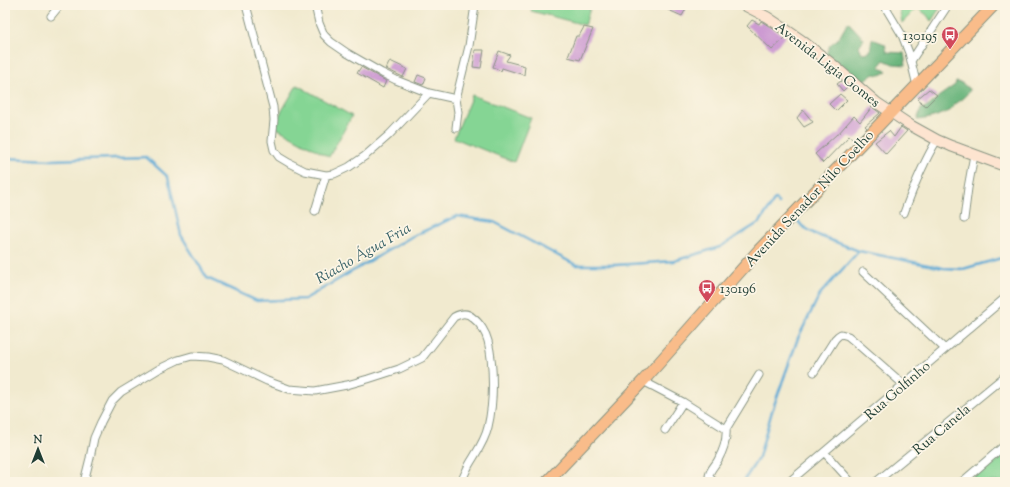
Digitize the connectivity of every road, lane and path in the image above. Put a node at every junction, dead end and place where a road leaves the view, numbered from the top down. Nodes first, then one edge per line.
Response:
1 (60, 5) edge
2 (246, 5) edge
3 (315, 5) edge
4 (475, 5) edge
5 (744, 5) edge
6 (884, 5) edge
7 (948, 5) edge
8 (994, 5) edge
9 (51, 16) dead end
10 (911, 61) junction
11 (917, 86) junction
12 (429, 93) junction
13 (456, 99) junction
14 (891, 112) junction
15 (456, 128) dead end
16 (937, 140) junction
17 (974, 155) junction
18 (1005, 166) edge
19 (326, 174) junction
20 (315, 211) dead end
21 (904, 213) dead end
22 (964, 219) dead end
23 (863, 272) dead end
24 (1005, 298) edge
25 (945, 349) junction
26 (814, 372) dead end
27 (759, 375) dead end
28 (1005, 376) edge
29 (642, 381) junction
30 (903, 384) junction
31 (683, 402) junction
32 (726, 429) junction
33 (665, 430) dead end
34 (1005, 445) edge
35 (824, 452) junction
36 (84, 482) edge
37 (461, 482) edge
38 (547, 482) edge
39 (714, 482) edge
40 (789, 482) edge
41 (851, 482) edge
42 (876, 482) edge
43 (962, 482) edge

1 - 9 street
2 - 19 street
3 - 12 street
4 - 13 street
5 - 14 street, Avenida Ligia Gomes
6 - 10 street
7 - 10 street
8 - 11 main road, Avenida Senador Nilo Coelho
10 - 11 street
11 - 14 main road, Avenida Senador Nilo Coelho
12 - 13 street
12 - 19 street
13 - 15 street
14 - 16 street, Avenida Ligia Gomes
14 - 29 main road, Avenida Senador Nilo Coelho
16 - 17 street, Avenida Ligia Gomes
16 - 21 street
17 - 18 street, Avenida Ligia Gomes
17 - 22 street
19 - 20 street
23 - 25 street
24 - 25 street, Rua Golfinho
25 - 30 street, Rua Golfinho
26 - 30 street
27 - 32 street
28 - 42 street, Rua Canela
29 - 31 street
29 - 38 main road, Avenida Senador Nilo Coelho
30 - 35 street, Rua Golfinho
31 - 32 street
31 - 33 street
32 - 39 street
34 - 43 street
35 - 40 street, Rua Golfinho
35 - 41 street
36 - 37 street

